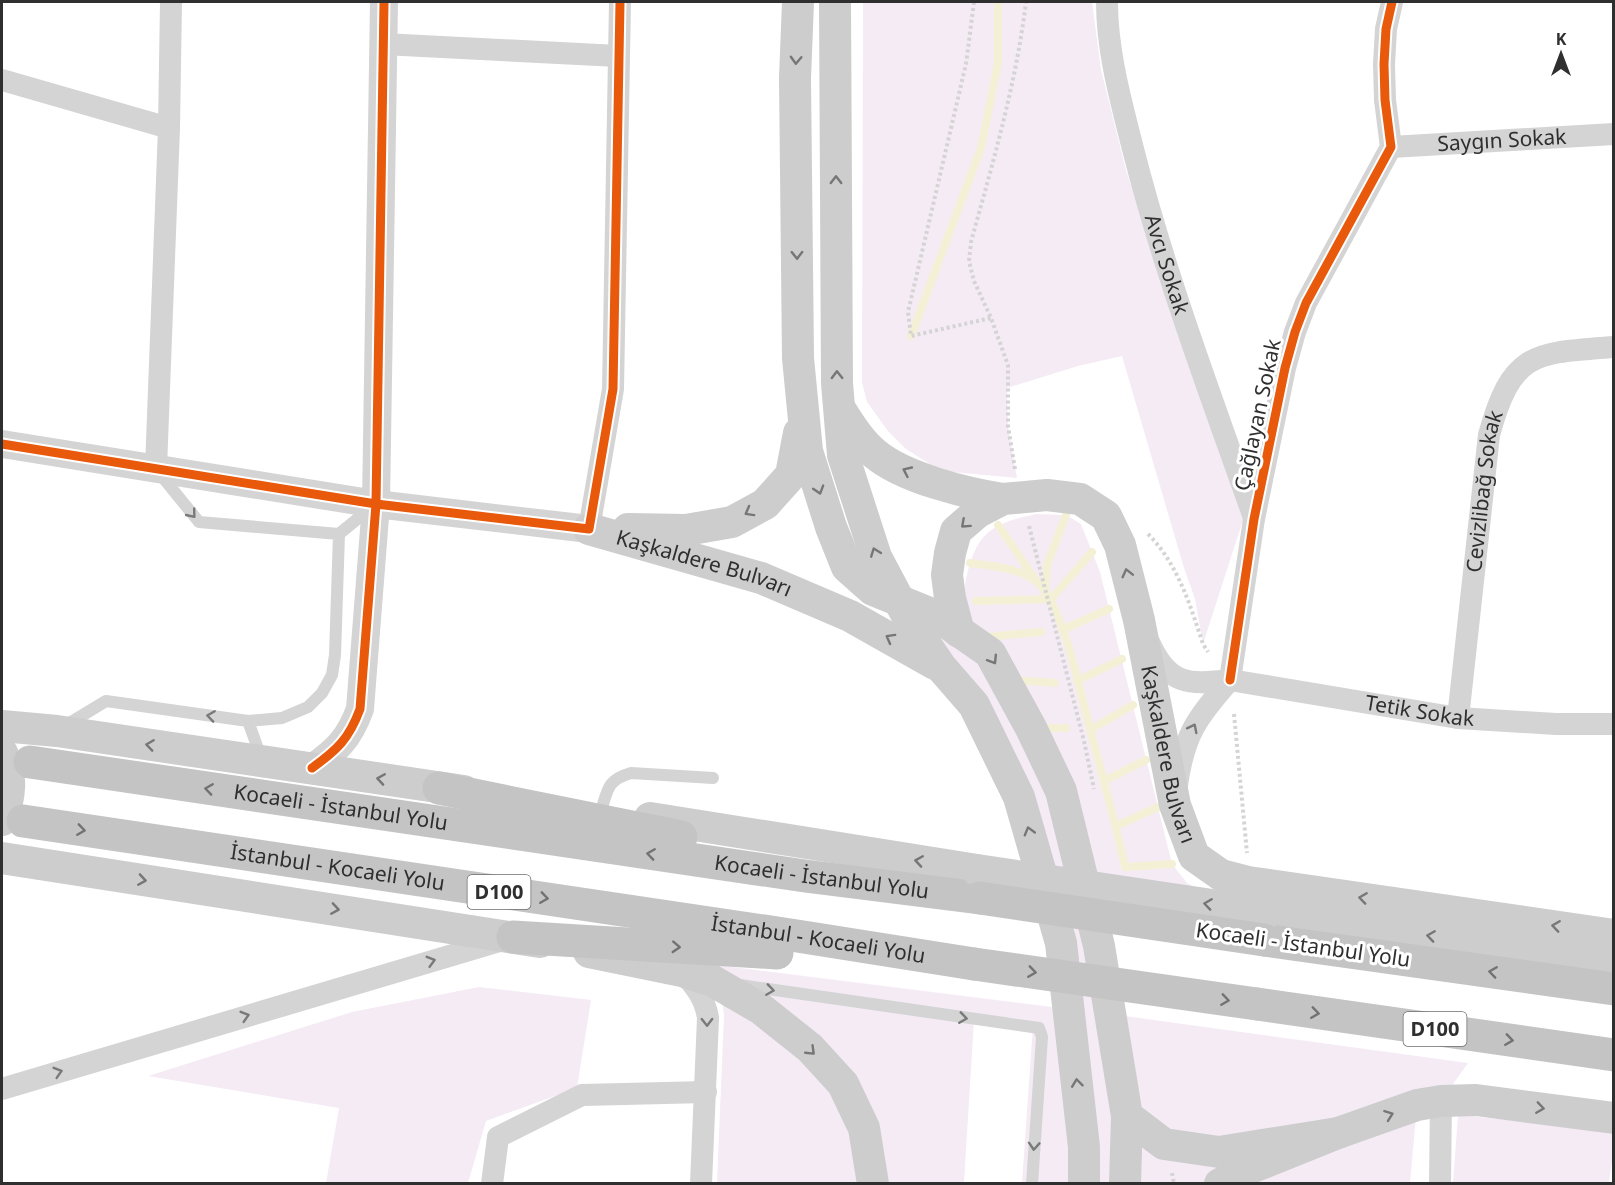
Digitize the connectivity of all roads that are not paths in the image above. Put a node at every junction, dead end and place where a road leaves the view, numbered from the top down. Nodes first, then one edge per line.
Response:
1 (171, 2) edge
2 (384, 2) edge
3 (620, 2) edge
4 (798, 2) edge
5 (835, 2) edge
6 (1107, 2) edge
7 (1392, 2) edge
8 (383, 44) junction
9 (618, 56) junction
10 (2, 80) edge
11 (169, 128) junction
12 (1614, 134) edge
13 (1391, 147) junction
14 (1614, 347) edge
15 (839, 409) junction
16 (804, 412) junction
17 (2, 444) edge
18 (156, 468) junction
19 (1012, 498) junction
20 (375, 504) junction
21 (1254, 519) junction
22 (589, 529) junction
23 (339, 534) junction
24 (899, 600) junction
25 (1139, 620) junction
26 (959, 632) junction
27 (941, 667) junction
28 (1230, 680) junction
29 (1458, 718) junction
30 (248, 721) junction
31 (1614, 724) edge
32 (2, 726) edge
33 (57, 731) junction
34 (16, 758) edge
35 (263, 761) junction
36 (312, 768) junction
37 (713, 778) dead end
38 (439, 788) junction
39 (1175, 805) junction
40 (601, 811) junction
41 (12, 820) edge
42 (2, 858) edge
43 (34, 863) junction
44 (2, 874) edge
45 (978, 884) junction
46 (1265, 927) junction
47 (1614, 934) edge
48 (513, 937) junction
49 (1614, 961) edge
50 (974, 964) junction
51 (682, 971) junction
52 (713, 981) junction
53 (1614, 989) edge
54 (1614, 1054) edge
55 (2, 1089) edge
56 (706, 1092) junction
57 (1441, 1101) junction
58 (1127, 1116) junction
59 (1614, 1118) edge
60 (1083, 1130) junction
61 (1338, 1133) junction
62 (492, 1184) edge
63 (701, 1184) edge
64 (873, 1184) edge
65 (1032, 1184) edge
66 (1084, 1184) edge
67 (1107, 1184) edge
68 (1125, 1184) edge
69 (1220, 1184) edge
70 (1440, 1184) edge

1 - 11 street
2 - 8 street
3 - 9 street
4 -> 16 main road, Kaşkaldere Bulvarı
15 -> 5 main road, Kaşkaldere Bulvarı
6 - 21 street, Avcı Sokak
7 - 13 street
8 - 9 street
8 - 20 street
9 - 22 street
10 - 11 street
11 - 18 street
12 - 13 street, Saygın Sokak
13 - 21 street, Çağlayan Sokak
14 - 29 street, Cevizlibağ Sokak
19 -> 15 main road, Kaşkaldere Bulvarı
24 -> 15 main road, Kaşkaldere Bulvarı
16 -> 22 main road, Kaşkaldere Bulvarı
16 -> 24 main road, Kaşkaldere Bulvarı
17 - 18 street
18 - 20 street
18 -> 23 lane
25 -> 19 main road, Kaşkaldere Bulvarı
19 -> 26 main road, Kaşkaldere Bulvarı
20 - 22 street
20 - 23 lane
20 - 36 street
21 - 28 street, Çağlayan Sokak
27 -> 22 main road, Kaşkaldere Bulvarı
23 - 30 lane
24 - 26 main road, Kaşkaldere Bulvarı
24 - 27 main road, Kaşkaldere Bulvarı
25 - 28 street, Tetik Sokak
25 - 39 main road, Kaşkaldere Bulvarı
26 -> 58 main road, Kaşkaldere Bulvarı
60 -> 27 main road, Kaşkaldere Bulvarı
28 - 29 street, Tetik Sokak
39 -> 28 street
29 - 31 street, Tetik Sokak
30 -> 33 lane
30 - 35 lane
32 - 33 main road
35 -> 33 main road
34 - 41 main road
45 -> 34 highway, Kocaeli - İstanbul Yolu
35 - 36 main road
38 -> 36 main road
37 - 40 lane
38 - 40 main road
38 - 45 highway
47 -> 39 main road, Kaşkaldere Bulvarı
45 -> 40 main road
41 -> 50 highway, İstanbul - Kocaeli Yolu / D100
42 - 43 main road
43 - 44 main road
43 -> 48 main road
46 -> 45 highway, Kocaeli - İstanbul Yolu, bridge
49 -> 46 main road
53 -> 46 highway, Kocaeli - İstanbul Yolu
48 -> 50 highway
48 - 51 main road
55 -> 48 street
50 -> 54 highway, İstanbul - Kocaeli Yolu / D100, bridge
51 - 52 main road
51 -> 56 street
52 -> 64 main road
52 -> 65 lane
56 - 62 street
56 - 63 street
57 -> 59 main road
61 -> 57 main road
57 - 70 street
58 - 61 main road
58 - 68 main road, Kaşkaldere Bulvarı
60 - 66 main road, Kaşkaldere Bulvarı
60 - 67 main road, Kaşkaldere Bulvarı
61 - 69 main road

